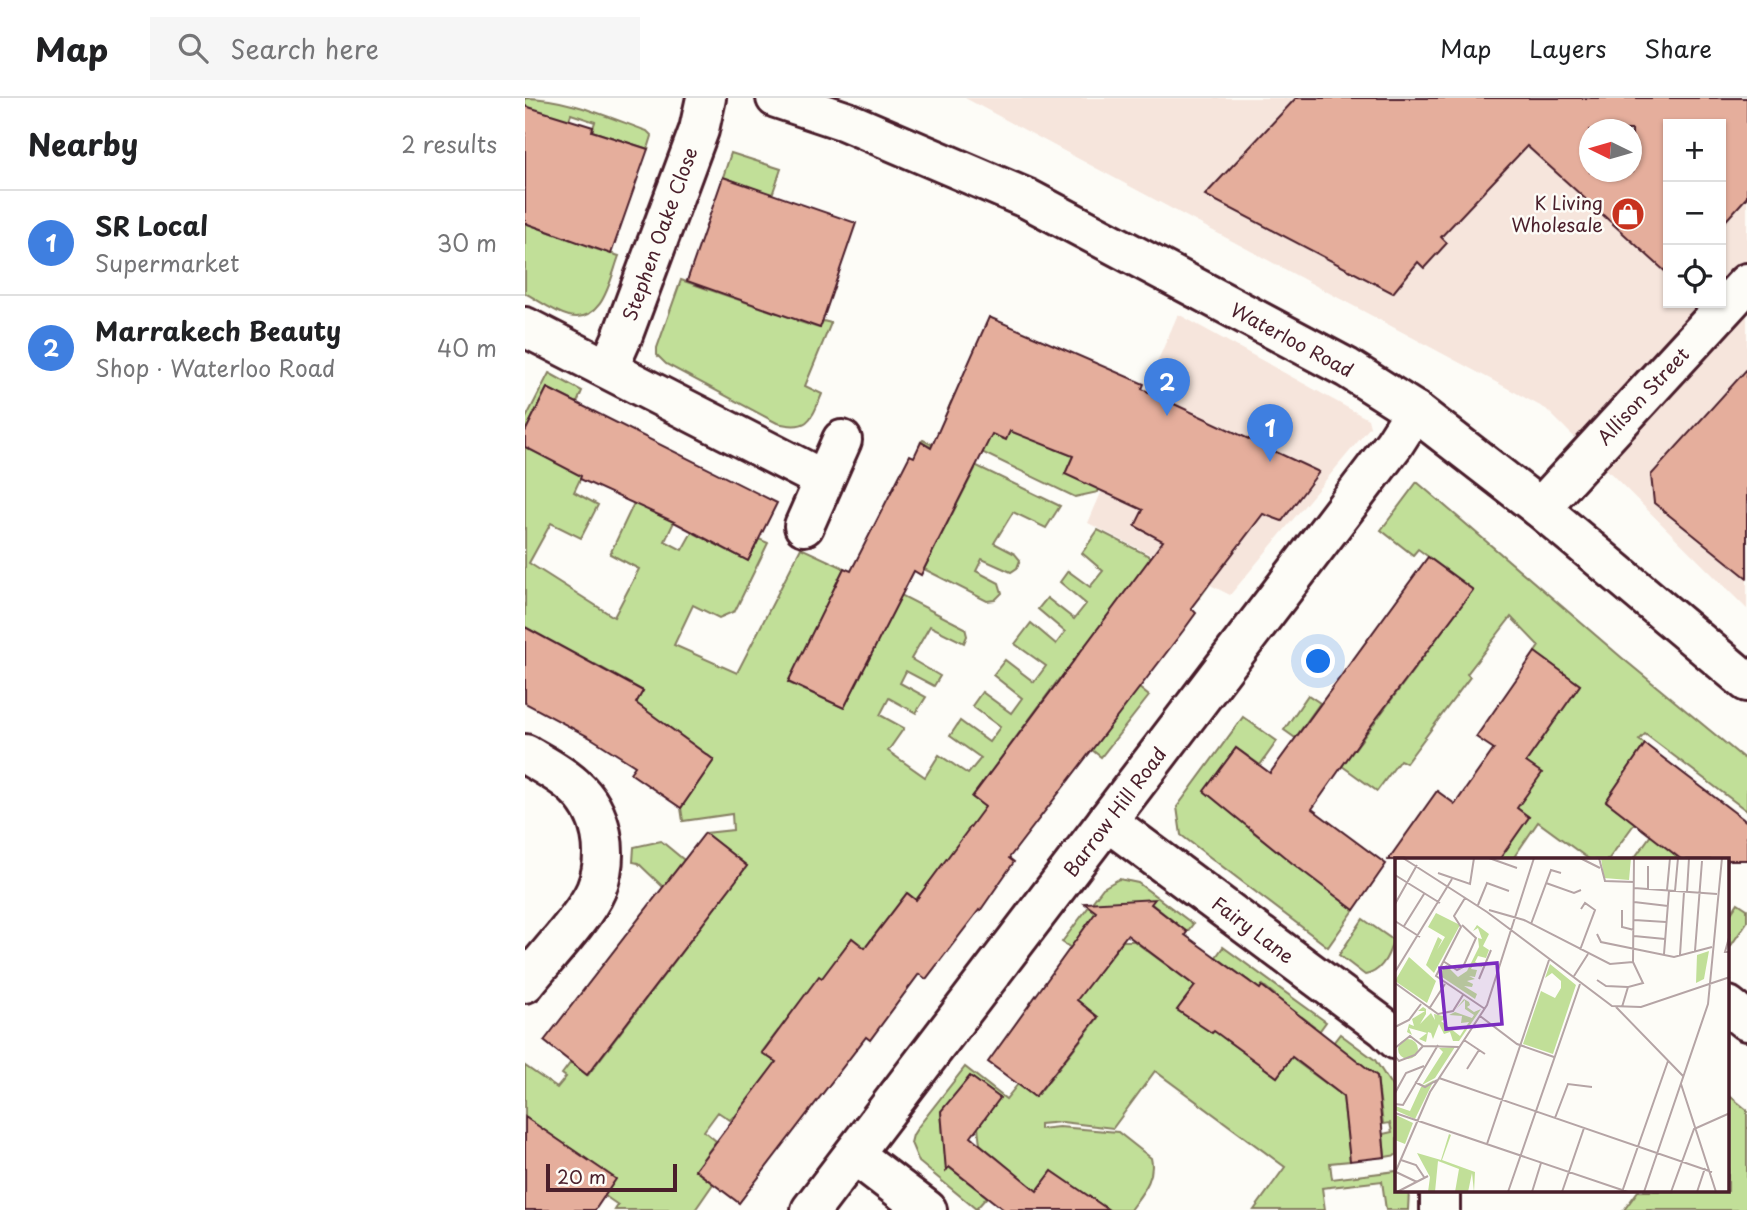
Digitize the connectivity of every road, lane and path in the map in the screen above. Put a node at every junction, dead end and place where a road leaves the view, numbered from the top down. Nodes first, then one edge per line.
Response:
1 (706, 98) edge
2 (776, 98) edge
3 (1747, 283) edge
4 (525, 327) edge
5 (608, 369) junction
6 (1415, 411) junction
7 (842, 440) dead end
8 (824, 480) junction
9 (1540, 508) junction
10 (804, 526) dead end
11 (1747, 682) edge
12 (525, 754) edge
13 (1107, 821) junction
14 (525, 983) edge
15 (1729, 1007) edge
16 (1747, 1021) edge
17 (1395, 1038) edge
18 (855, 1155) junction
19 (1440, 1192) edge
20 (811, 1210) edge
21 (927, 1210) edge
22 (1440, 1210) edge

1 - 5 street, Stephen Oake Close
2 - 6 street, Waterloo Road
3 - 9 street, Allison Street
4 - 5 street
5 - 8 street
6 - 9 street, Waterloo Road
6 - 13 street, Barrow Hill Road
7 - 8 street
8 - 10 street
9 - 11 street, Waterloo Road
12 - 14 street
13 - 17 street, Fairy Lane
13 - 18 street, Barrow Hill Road
15 - 16 street
18 - 20 street, Barrow Hill Road
18 - 21 street
19 - 22 street

